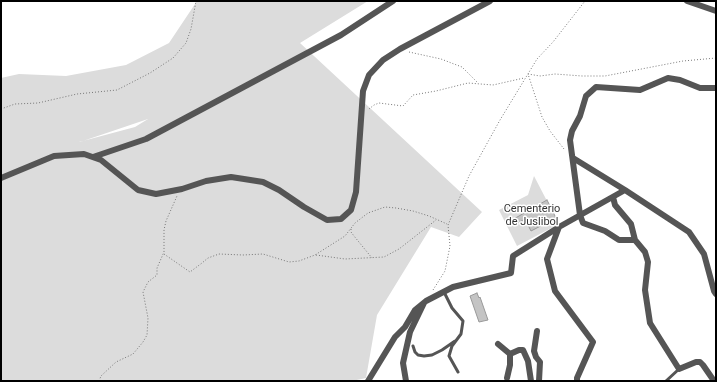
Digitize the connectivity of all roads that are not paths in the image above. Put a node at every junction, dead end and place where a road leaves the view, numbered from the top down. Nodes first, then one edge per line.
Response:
1 (393, 1) edge
2 (490, 1) edge
3 (687, 1) edge
4 (716, 11) edge
5 (716, 88) edge
6 (93, 157) junction
7 (573, 158) junction
8 (1, 178) edge
9 (625, 190) junction
10 (613, 197) junction
11 (580, 215) junction
12 (559, 227) junction
13 (636, 240) junction
14 (444, 292) junction
15 (716, 294) edge
16 (426, 301) junction
17 (537, 331) dead end
18 (456, 340) junction
19 (498, 344) dead end
20 (413, 346) dead end
21 (510, 354) junction
22 (679, 369) junction
23 (458, 372) dead end
24 (507, 378) dead end
25 (368, 381) edge
26 (406, 381) edge
27 (530, 381) edge
28 (539, 381) edge
29 (577, 381) edge
30 (666, 381) edge
31 (714, 381) edge

1 - 6 street
2 - 6 street
3 - 4 street
5 - 7 street
6 - 8 street
7 - 9 street
7 - 11 street
9 - 10 street
9 - 15 street
10 - 11 street
10 - 13 street
11 - 12 street
11 - 13 street
12 - 14 street
12 - 29 street
13 - 22 street
14 - 16 street
14 - 18 lane
16 - 25 street
16 - 26 street
17 - 28 street
18 - 20 lane
18 - 23 lane
19 - 21 street
21 - 24 street
21 - 27 street
22 - 30 lane
22 - 31 street

